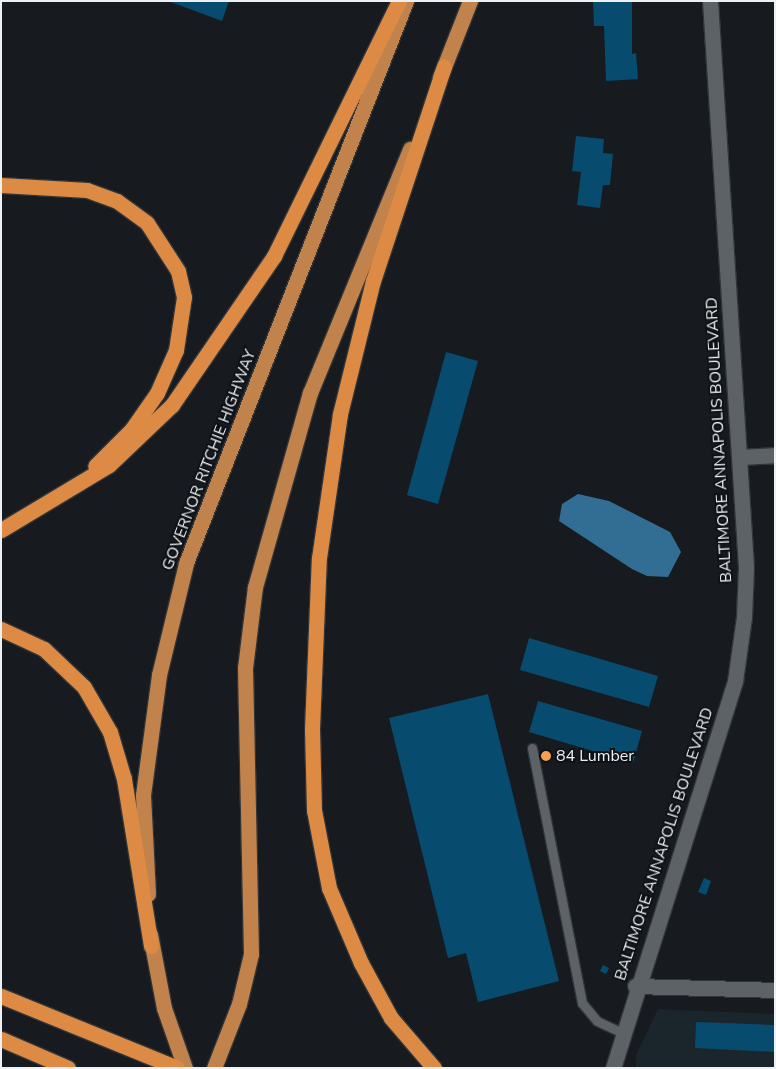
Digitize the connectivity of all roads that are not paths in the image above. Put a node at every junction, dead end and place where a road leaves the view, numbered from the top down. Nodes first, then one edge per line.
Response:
1 (399, 1) edge
2 (406, 1) edge
3 (470, 1) edge
4 (710, 1) edge
5 (444, 66) junction
6 (1, 185) edge
7 (775, 455) edge
8 (739, 457) junction
9 (71, 490) junction
10 (1, 530) edge
11 (1, 629) edge
12 (532, 748) dead end
13 (151, 946) junction
14 (636, 986) junction
15 (775, 990) edge
16 (1, 996) edge
17 (621, 1032) junction
18 (1, 1039) edge
19 (68, 1068) edge
20 (177, 1068) edge
21 (185, 1068) edge
22 (214, 1068) edge
23 (434, 1068) edge
24 (613, 1068) edge

1 - 9 highway
2 - 13 highway, GOVERNOR RITCHIE HIGHWAY
3 - 5 highway
4 - 8 street, BALTIMORE ANNAPOLIS BOULEVARD
5 - 22 highway
5 - 23 highway
6 - 9 highway
7 - 8 street
8 - 14 street, BALTIMORE ANNAPOLIS BOULEVARD
9 - 10 highway
11 - 13 highway
12 - 17 lane
13 - 21 highway, GOVERNOR RITCHIE HIGHWAY
14 - 15 street
14 - 17 street, BALTIMORE ANNAPOLIS BOULEVARD
16 - 20 highway
17 - 24 street, BALTIMORE ANNAPOLIS BOULEVARD
18 - 19 highway

